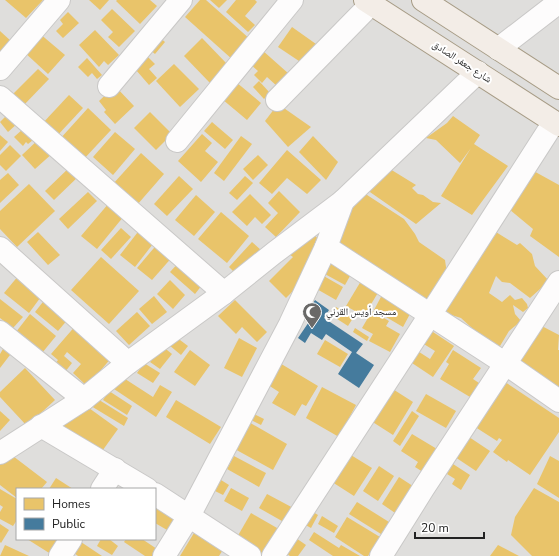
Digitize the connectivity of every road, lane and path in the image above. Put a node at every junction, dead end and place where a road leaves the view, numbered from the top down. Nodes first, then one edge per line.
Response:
1 (59, 0) edge
2 (181, 0) edge
3 (292, 0) edge
4 (422, 0) edge
5 (368, 2) edge
6 (550, 5) edge
7 (498, 49) junction
8 (0, 69) edge
9 (478, 72) junction
10 (108, 86) dead end
11 (559, 88) edge
12 (0, 97) edge
13 (277, 100) dead end
14 (557, 124) edge
15 (177, 141) dead end
16 (343, 201) junction
17 (326, 247) junction
18 (0, 248) edge
19 (559, 282) edge
20 (224, 293) junction
21 (430, 315) junction
22 (0, 332) edge
23 (128, 363) junction
24 (506, 364) junction
25 (84, 398) junction
26 (559, 401) edge
27 (41, 426) junction
28 (0, 453) edge
29 (114, 469) junction
30 (103, 488) edge
31 (145, 488) edge
32 (156, 495) edge
33 (189, 516) junction
34 (70, 540) edge
35 (60, 556) edge
36 (164, 556) edge
37 (250, 556) edge
38 (273, 556) edge
39 (381, 556) edge

1 - 8 street
2 - 10 street
3 - 15 street
4 - 7 main road
5 - 9 main road, شارع جعفر الصادق
5 - 13 street
6 - 7 street
7 - 11 main road
9 - 14 main road, شارع جعفر الصادق
9 - 16 street
12 - 20 street
14 - 21 street
16 - 17 street
16 - 20 street
17 - 21 street
17 - 33 street
18 - 23 street
19 - 24 street
20 - 23 street
21 - 24 street
21 - 38 street
22 - 25 street
23 - 25 street
24 - 26 street
24 - 39 street
25 - 27 street
27 - 28 street
27 - 29 street
29 - 30 street
29 - 31 street
32 - 33 street
33 - 36 street
33 - 37 street
34 - 35 street

